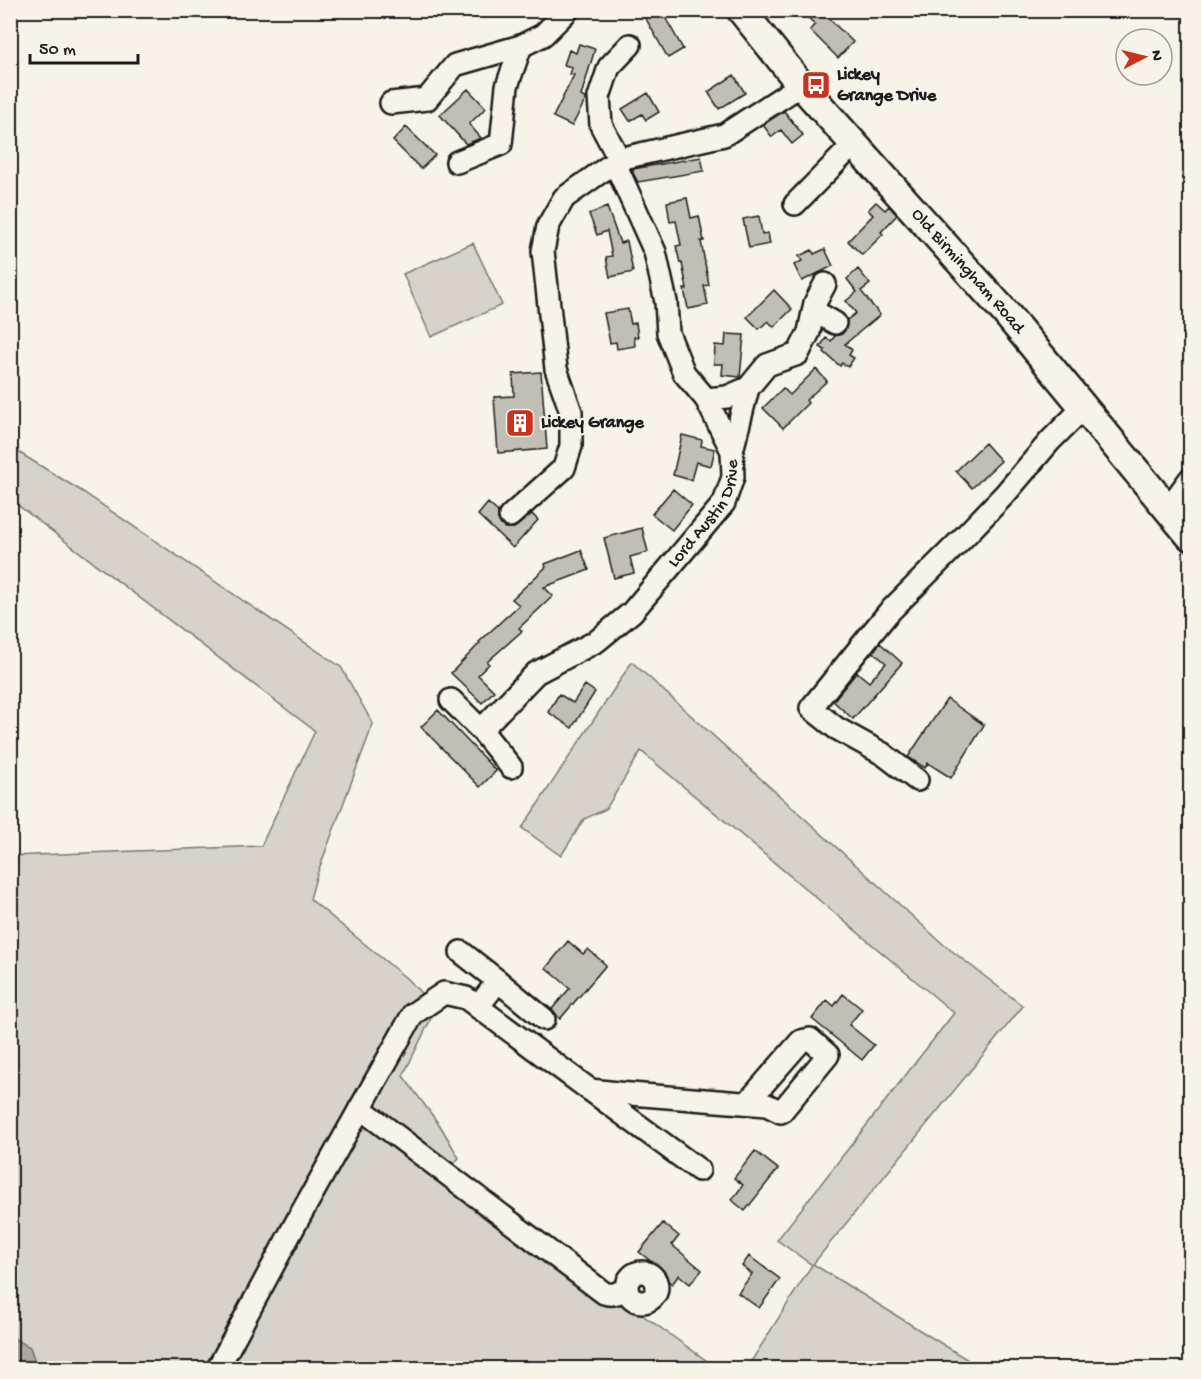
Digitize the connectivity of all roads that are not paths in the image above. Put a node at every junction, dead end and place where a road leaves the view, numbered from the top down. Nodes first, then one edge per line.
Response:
1 (568, 10) edge
2 (741, 10) edge
3 (630, 45) dead end
4 (521, 46) junction
5 (801, 85) junction
6 (391, 103) dead end
7 (854, 144) junction
8 (619, 159) junction
9 (457, 162) dead end
10 (795, 204) dead end
11 (825, 284) dead end
12 (814, 310) junction
13 (835, 323) dead end
14 (747, 388) junction
15 (706, 399) junction
16 (1084, 407) junction
17 (732, 451) junction
18 (1191, 479) edge
19 (1168, 509) junction
20 (510, 516) dead end
21 (1191, 536) edge
22 (451, 700) dead end
23 (481, 730) junction
24 (511, 767) dead end
25 (917, 780) dead end
26 (461, 952) dead end
27 (498, 981) junction
28 (479, 1008) junction
29 (544, 1019) dead end
30 (590, 1090) junction
31 (747, 1103) dead end
32 (360, 1108) junction
33 (699, 1170) dead end
34 (626, 1288) dead end
35 (218, 1368) edge

1 - 4 street
2 - 5 main road, Old Birmingham Road
3 - 8 street, Lord Austin Drive
4 - 6 street
4 - 9 street
5 - 7 main road, Old Birmingham Road
5 - 8 street
7 - 10 street
7 - 16 main road, Old Birmingham Road
8 - 15 street, Lord Austin Drive
8 - 20 street
11 - 12 street
12 - 13 street
12 - 14 street
14 - 15 street
14 - 17 street
15 - 17 street, Lord Austin Drive
16 - 19 main road, Old Birmingham Road
16 - 25 street
17 - 23 street, Lord Austin Drive
18 - 19 street
19 - 21 main road, Old Birmingham Road
22 - 23 street
23 - 24 street
26 - 27 street
27 - 28 street
27 - 29 street
28 - 30 street
28 - 32 street
30 - 31 street
30 - 33 street
32 - 34 street
32 - 35 street

